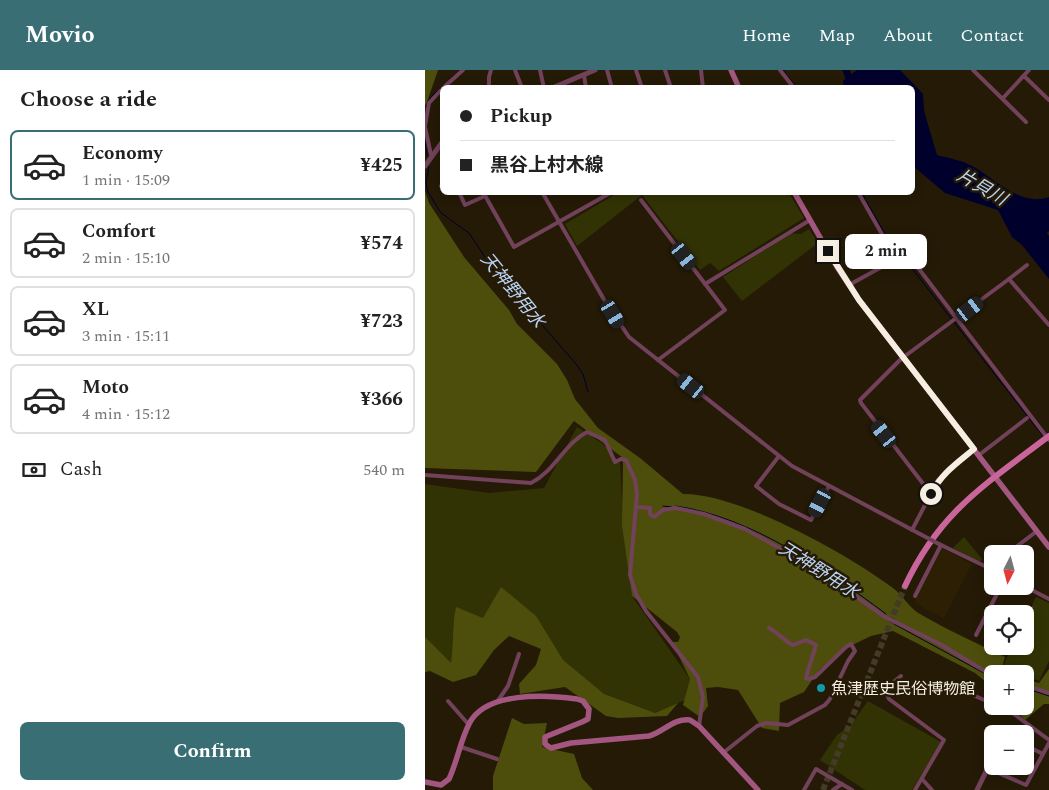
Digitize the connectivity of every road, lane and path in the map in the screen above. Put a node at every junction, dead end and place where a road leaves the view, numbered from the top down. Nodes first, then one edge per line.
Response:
1 (463, 70) edge
2 (491, 70) edge
3 (515, 70) edge
4 (540, 70) edge
5 (595, 70) edge
6 (607, 70) edge
7 (636, 70) edge
8 (665, 70) edge
9 (701, 70) edge
10 (731, 70) edge
11 (780, 70) edge
12 (973, 70) edge
13 (1029, 70) edge
14 (584, 75) junction
15 (1024, 76) junction
16 (446, 85) edge
17 (489, 85) edge
18 (521, 85) edge
19 (543, 85) edge
20 (559, 85) edge
21 (586, 85) edge
22 (611, 85) edge
23 (641, 85) edge
24 (671, 85) edge
25 (703, 85) edge
26 (738, 85) edge
27 (792, 85) edge
28 (440, 91) edge
29 (1003, 98) junction
30 (1049, 100) edge
31 (1026, 122) dead end
32 (425, 127) edge
33 (440, 144) edge
34 (431, 155) junction
35 (425, 166) edge
36 (460, 195) edge
37 (482, 195) edge
38 (485, 195) edge
39 (544, 195) edge
40 (603, 195) edge
41 (796, 195) edge
42 (860, 195) edge
43 (641, 200) dead end
44 (809, 220) junction
45 (560, 222) junction
46 (897, 259) junction
47 (1027, 265) dead end
48 (1009, 280) junction
49 (705, 284) junction
50 (849, 285) junction
51 (957, 319) junction
52 (1049, 325) edge
53 (904, 358) junction
54 (658, 360) junction
55 (1027, 418) dead end
56 (1048, 438) edge
57 (974, 449) junction
58 (979, 455) junction
59 (779, 456) junction
60 (425, 475) edge
61 (995, 476) junction
62 (829, 486) junction
63 (931, 494) junction
64 (635, 507) junction
65 (912, 530) junction
66 (1037, 531) junction
67 (940, 544) junction
68 (1048, 544) edge
69 (1019, 545) edge
70 (984, 566) edge
71 (905, 586) tunnel mouth
72 (1034, 591) edge
73 (996, 595) edge
74 (915, 596) dead end
75 (1049, 599) edge
76 (769, 628) dead end
77 (976, 635) dead end
78 (519, 654) dead end
79 (984, 671) edge
80 (901, 676) dead end
81 (1034, 688) edge
82 (1049, 693) edge
83 (973, 695) dead end
84 (984, 700) edge
85 (448, 701) dead end
86 (495, 703) junction
87 (1015, 715) edge
88 (469, 724) junction
89 (699, 726) junction
90 (1049, 742) edge
91 (461, 747) junction
92 (1034, 750) edge
93 (723, 753) junction
94 (1043, 754) junction
95 (497, 759) dead end
96 (1034, 770) edge
97 (986, 775) edge
98 (1003, 775) edge
99 (1031, 775) edge
100 (922, 779) junction
101 (425, 782) edge
102 (842, 784) junction
103 (758, 790) edge
104 (804, 790) edge
105 (833, 790) edge
106 (852, 790) edge
107 (915, 790) edge
108 (932, 790) edge
109 (977, 790) edge

1 - 16 street
2 - 17 street
3 - 18 street
4 - 19 street
5 - 14 street
6 - 22 street
7 - 23 street
8 - 24 street
9 - 25 street
10 - 26 main road
11 - 27 street
12 - 29 street
13 - 15 street
14 - 20 street
14 - 21 street
15 - 29 street
15 - 30 street
28 - 32 street
29 - 31 street
32 - 34 street
33 - 34 street
34 - 35 street
36 - 37 street
38 - 45 street
39 - 45 street
40 - 45 street
41 - 44 main road
42 - 46 street
43 - 49 street
44 - 49 street
44 - 50 main road
45 - 54 street
46 - 50 street
46 - 51 street
47 - 48 street
48 - 51 street
48 - 52 street
49 - 54 street
50 - 53 main road
51 - 53 street
51 - 56 street
53 - 57 main road
53 - 63 street
54 - 59 street
55 - 58 street
56 - 61 main road
57 - 58 main road
57 - 63 street
58 - 61 main road
59 - 62 street
59 - 62 street
60 - 64 street
61 - 66 main road
61 - 71 main road
62 - 65 street
63 - 65 street
64 - 79 street
64 - 89 street
65 - 67 street, bridge
66 - 68 main road
66 - 69 street
67 - 70 street
67 - 74 street
72 - 75 street
73 - 77 street
76 - 93 street
78 - 86 street
80 - 100 street
81 - 82 street
83 - 84 street
85 - 88 street
86 - 88 main road
86 - 89 main road
87 - 90 street
88 - 91 main road
89 - 93 main road
90 - 94 street
91 - 95 street
91 - 101 main road
92 - 94 street
93 - 103 main road
94 - 96 street
97 - 109 street
98 - 99 street
100 - 107 street
100 - 108 street
102 - 104 street
102 - 105 street
102 - 106 street

